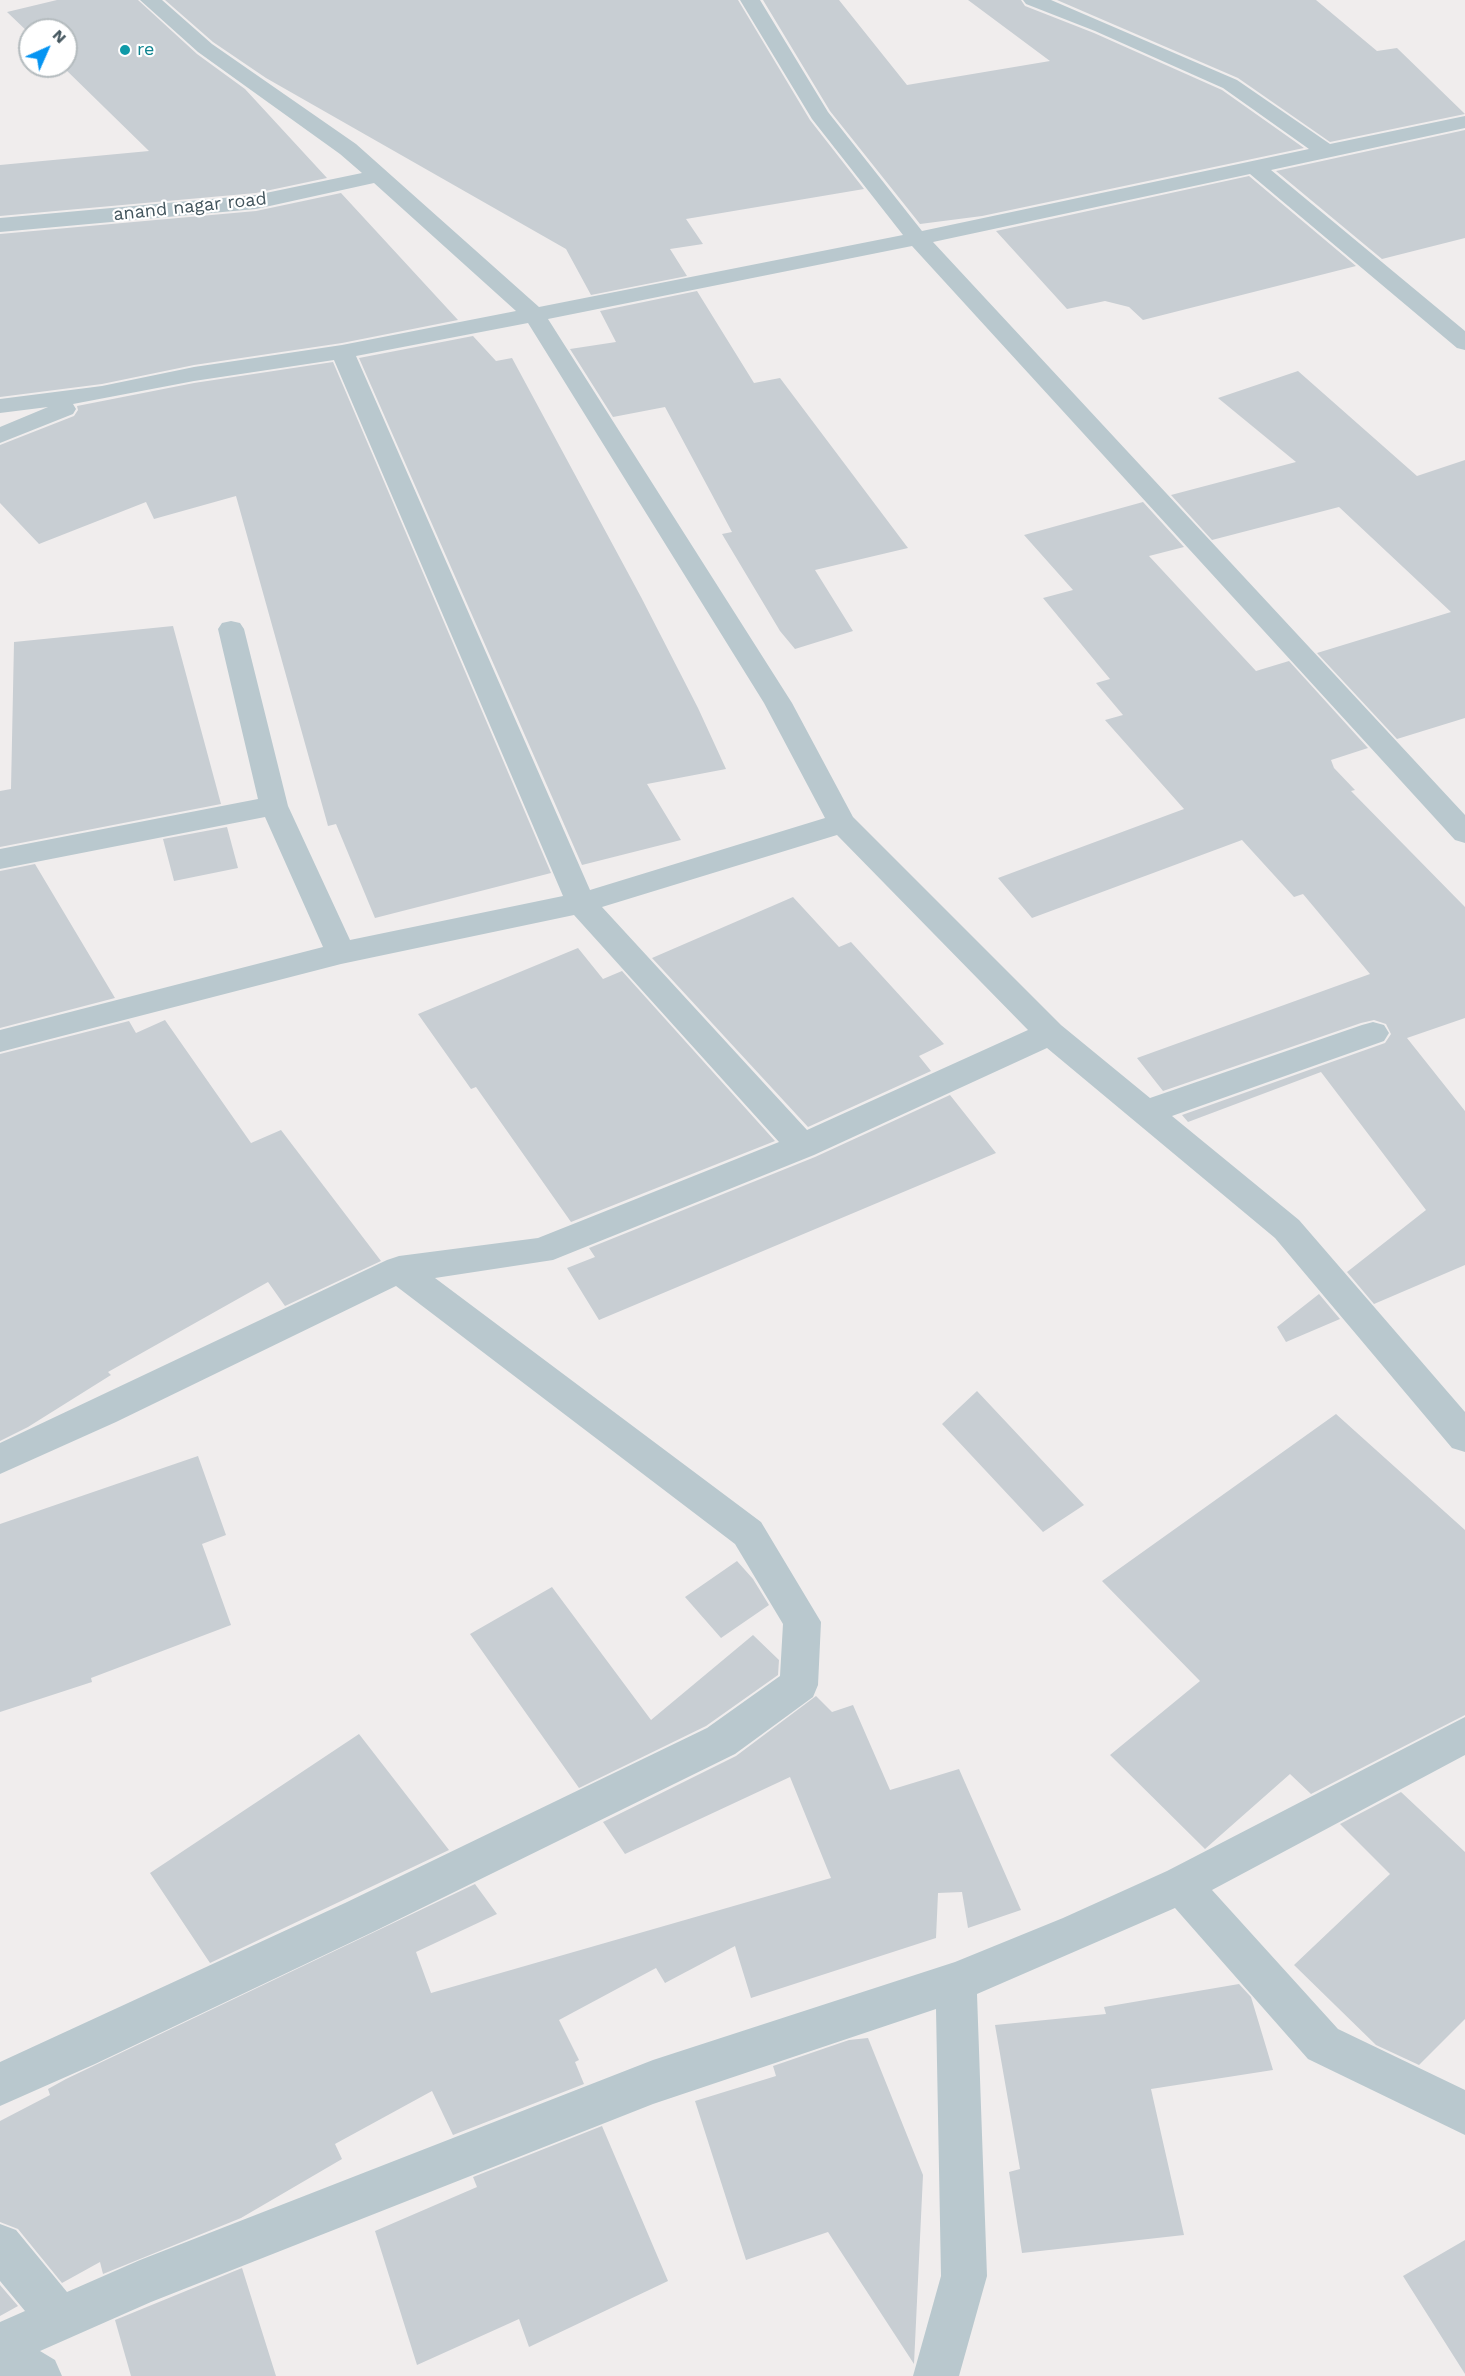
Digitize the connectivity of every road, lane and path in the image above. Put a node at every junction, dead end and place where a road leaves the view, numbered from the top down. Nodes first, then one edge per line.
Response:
1 (150, 0) edge
2 (750, 0) edge
3 (1033, 0) edge
4 (1465, 122) edge
5 (1327, 152) junction
6 (1253, 166) junction
7 (378, 176) junction
8 (0, 225) edge
9 (916, 237) junction
10 (534, 315) junction
11 (1465, 343) edge
12 (342, 352) junction
13 (102, 393) junction
14 (0, 406) edge
15 (0, 436) edge
16 (231, 630) dead end
17 (274, 806) junction
18 (842, 823) junction
19 (1465, 833) edge
20 (0, 859) edge
21 (581, 903) junction
22 (342, 953) junction
23 (1050, 1033) junction
24 (1373, 1033) dead end
25 (0, 1041) edge
26 (1146, 1112) junction
27 (802, 1146) junction
28 (399, 1269) junction
29 (1465, 1437) edge
30 (0, 1459) edge
31 (1465, 1735) edge
32 (1181, 1885) junction
33 (956, 1982) junction
34 (0, 2084) edge
35 (1465, 2113) edge
36 (0, 2246) edge
37 (60, 2319) junction
38 (0, 2346) edge
39 (0, 2355) edge
40 (39, 2376) edge
41 (936, 2376) edge

1 - 7 street
2 - 9 street
3 - 5 street
4 - 5 street
5 - 6 street
6 - 9 street
6 - 11 street
7 - 8 street, anand nagar road
7 - 10 street
9 - 10 street
9 - 19 street
10 - 12 street
10 - 18 street
12 - 13 street
12 - 21 street
13 - 14 street
13 - 15 street
16 - 17 street
17 - 20 street
17 - 22 street
18 - 21 street
18 - 23 street
21 - 22 street
21 - 27 street
22 - 25 street
23 - 26 street
23 - 27 street
24 - 26 street
26 - 29 street
27 - 28 street
28 - 30 street
28 - 34 street
31 - 32 street
32 - 33 street
32 - 35 street
33 - 37 street
33 - 41 street
36 - 37 street
37 - 38 street
39 - 40 street

